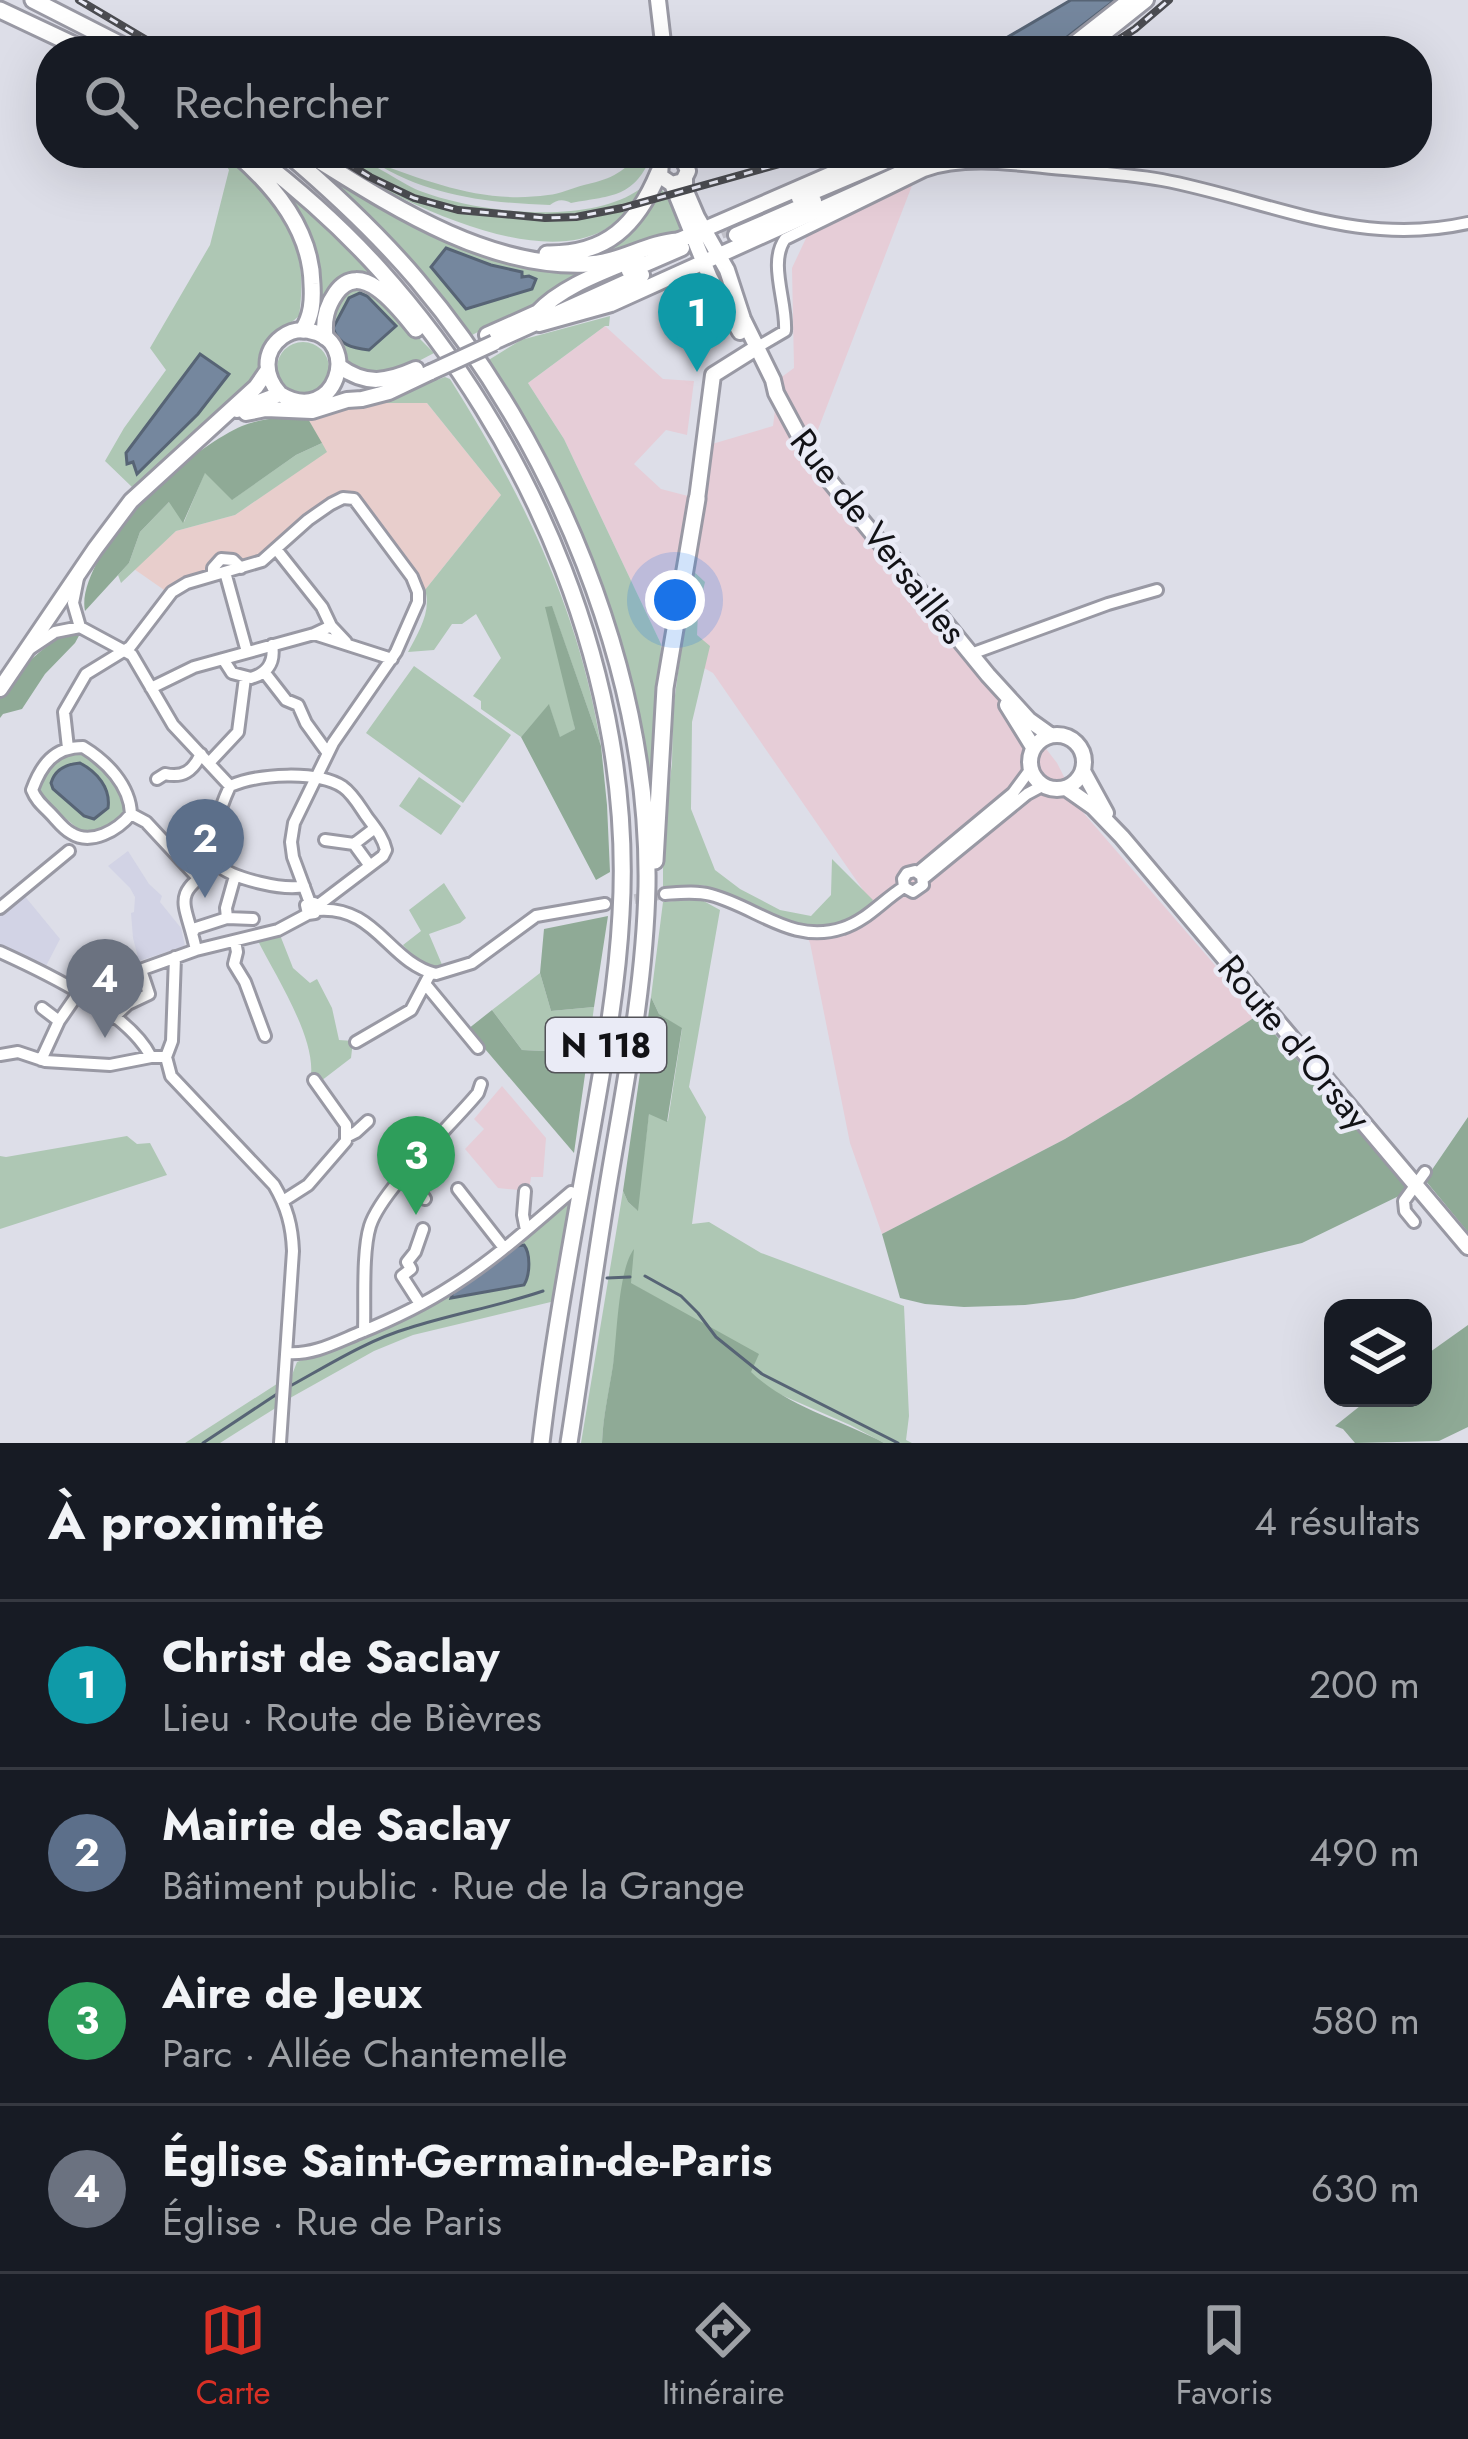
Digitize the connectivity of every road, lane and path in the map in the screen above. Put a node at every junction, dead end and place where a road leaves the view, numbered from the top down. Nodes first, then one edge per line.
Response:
1 (33, 0) edge
2 (658, 0) edge
3 (1130, 0) edge
4 (1146, 0) edge
5 (0, 10) edge
6 (55, 36) edge
7 (104, 36) edge
8 (662, 36) edge
9 (1084, 36) edge
10 (1101, 36) edge
11 (251, 168) edge
12 (269, 168) edge
13 (304, 168) edge
14 (332, 168) edge
15 (665, 168) edge
16 (666, 168) edge
17 (688, 168) edge
18 (848, 168) edge
19 (872, 168) edge
20 (889, 168) edge
21 (912, 168) edge
22 (935, 168) edge
23 (1032, 168) edge
24 (679, 181) junction
25 (1468, 223) edge
26 (455, 236) junction
27 (688, 242) junction
28 (718, 255) junction
29 (704, 263) junction
30 (538, 318) junction
31 (303, 330) junction
32 (325, 337) junction
33 (753, 349) junction
34 (339, 365) junction
35 (428, 368) junction
36 (267, 371) junction
37 (459, 374) junction
38 (411, 381) junction
39 (328, 392) junction
40 (280, 394) junction
41 (208, 428) junction
42 (178, 456) junction
43 (697, 496) joint
44 (276, 549) junction
45 (219, 574) junction
46 (78, 575) junction
47 (1157, 590) dead end
48 (331, 626) junction
49 (80, 627) junction
50 (314, 634) junction
51 (346, 642) junction
52 (272, 645) junction
53 (29, 650) junction
54 (125, 650) junction
55 (247, 652) junction
56 (971, 654) junction
57 (223, 659) junction
58 (392, 659) junction
59 (265, 673) junction
60 (988, 675) junction
61 (245, 678) junction
62 (152, 688) junction
63 (0, 689) edge
64 (1050, 735) junction
65 (1034, 747) junction
66 (68, 748) junction
67 (327, 752) junction
68 (205, 758) junction
69 (1030, 770) junction
70 (1083, 771) junction
71 (314, 778) junction
72 (157, 779) dead end
73 (230, 785) junction
74 (1042, 786) junction
75 (1066, 788) junction
76 (131, 814) junction
77 (375, 828) junction
78 (1122, 837) junction
79 (325, 840) dead end
80 (354, 844) junction
81 (69, 851) dead end
82 (218, 865) junction
83 (370, 866) junction
84 (235, 876) junction
85 (921, 876) junction
86 (198, 878) junction
87 (304, 886) junction
88 (665, 894) tunnel mouth
89 (605, 904) tunnel mouth
90 (646, 904) junction
91 (0, 908) edge
92 (313, 908) junction
93 (227, 918) junction
94 (254, 919) dead end
95 (193, 932) junction
96 (235, 941) junction
97 (196, 950) junction
98 (0, 952) edge
99 (175, 957) junction
100 (141, 970) junction
101 (428, 979) junction
102 (174, 991) junction
103 (80, 992) junction
104 (149, 994) junction
105 (42, 1008) dead end
106 (113, 1018) junction
107 (59, 1021) junction
108 (265, 1036) dead end
109 (356, 1042) dead end
110 (478, 1048) dead end
111 (0, 1055) edge
112 (151, 1057) junction
113 (166, 1058) junction
114 (40, 1060) junction
115 (314, 1080) dead end
116 (481, 1084) dead end
117 (368, 1121) dead end
118 (347, 1136) junction
119 (1420, 1178) junction
120 (402, 1179) junction
121 (458, 1189) dead end
122 (525, 1191) dead end
123 (572, 1192) dead end
124 (424, 1199) dead end
125 (284, 1201) junction
126 (1414, 1222) dead end
127 (423, 1229) dead end
128 (526, 1230) junction
129 (1468, 1247) edge
130 (504, 1248) junction
131 (420, 1304) junction
132 (364, 1331) junction
133 (287, 1353) junction
134 (280, 1443) edge
135 (541, 1443) edge
136 (569, 1443) edge

1 - 7 highway
2 - 8 main road
3 - 9 main road
4 - 10 main road
5 - 6 highway
11 - 31 highway
12 - 37 highway, N 118
13 - 90 highway, N 118
14 - 26 highway
15 - 26 highway
16 - 24 main road
17 - 24 main road
18 - 27 main road
19 - 20 main road
21 - 28 main road
22 - 33 street
23 - 25 street
24 - 27 main road
26 - 27 highway
27 - 28 main road, Rue de Versailles
27 - 29 main road, Rue de Versailles
27 - 30 main road
28 - 29 main road
28 - 33 main road, Rue de Versailles
29 - 30 main road
29 - 33 main road, Rue de Versailles
30 - 35 main road
31 - 32 main road
31 - 36 main road
32 - 34 main road
32 - 37 highway
33 - 43 main road
33 - 56 main road, Rue de Versailles
34 - 35 main road
34 - 39 main road
35 - 38 main road
36 - 40 main road
36 - 41 main road
37 - 135 highway, N 118
38 - 39 main road
38 - 42 main road
39 - 40 main road
40 - 41 main road
41 - 42 main road
42 - 46 main road
43 - 90 highway
44 - 45 street
44 - 48 street
44 - 58 street
45 - 54 street
45 - 55 street
46 - 49 street
46 - 53 main road
47 - 56 street
48 - 50 street
48 - 51 street
49 - 53 street
49 - 54 street
50 - 51 street
50 - 52 street
51 - 58 street
52 - 55 street
52 - 59 street
53 - 63 main road
54 - 62 street
54 - 66 street
55 - 57 street
56 - 60 main road, Rue de Versailles
57 - 61 street
57 - 62 street
58 - 67 street
59 - 61 street
59 - 67 street
60 - 64 main road, Rue de Versailles
60 - 65 main road, Rue de Versailles
61 - 68 street
62 - 68 street
64 - 65 main road
64 - 70 main road
65 - 69 main road
66 - 76 street
66 - 76 street
67 - 71 street
68 - 72 street
68 - 73 street
69 - 74 main road
69 - 85 street
70 - 75 main road
70 - 78 main road, Route d'Orsay
71 - 73 street
71 - 77 street
71 - 87 street
73 - 82 street
74 - 75 main road
74 - 85 street
75 - 78 main road, Route d'Orsay
76 - 86 street
77 - 80 street
77 - 83 street
78 - 119 main road, Route d'Orsay
79 - 80 street
80 - 83 street
81 - 91 street
82 - 84 street
82 - 86 street
83 - 92 street
84 - 87 street
84 - 93 street
85 - 88 street
86 - 95 street
87 - 92 street
89 - 101 street
90 - 136 highway, N 118
92 - 96 street
92 - 101 street
93 - 94 street
93 - 95 street
95 - 97 street
96 - 97 street
96 - 108 street
97 - 99 street
98 - 103 street
99 - 100 street
99 - 102 street
100 - 103 street
100 - 104 street
101 - 109 street
101 - 110 street
102 - 104 street
102 - 113 street
103 - 106 street
103 - 107 street
104 - 106 street
105 - 107 street
106 - 112 street
107 - 114 street
111 - 114 street
112 - 113 street
112 - 114 street
113 - 125 street
115 - 118 street
116 - 120 street
117 - 118 street
118 - 125 street
119 - 126 street
119 - 129 main road, Route d'Orsay
120 - 124 street
120 - 132 street
121 - 130 street
122 - 128 street
123 - 128 street
125 - 133 street
127 - 131 street
128 - 130 street
130 - 131 street
131 - 132 street
132 - 133 street
133 - 134 street

